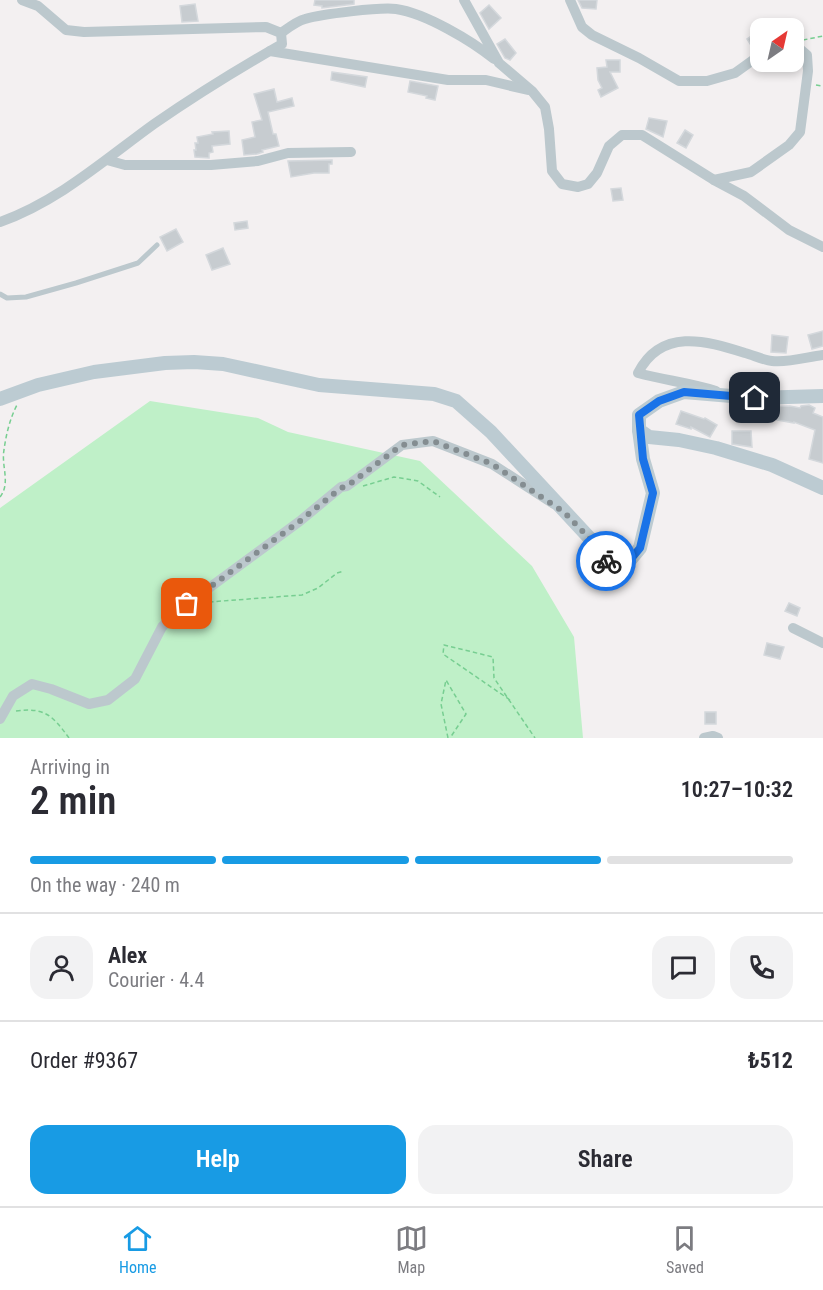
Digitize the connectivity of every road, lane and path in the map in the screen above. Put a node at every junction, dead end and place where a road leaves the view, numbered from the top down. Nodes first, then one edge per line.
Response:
1 (22, 0) edge
2 (464, 0) edge
3 (570, 0) edge
4 (281, 33) junction
5 (823, 36) edge
6 (804, 42) edge
7 (270, 51) junction
8 (804, 52) edge
9 (499, 63) junction
10 (750, 63) edge
11 (532, 91) junction
12 (351, 152) dead end
13 (107, 160) junction
14 (714, 180) junction
15 (0, 222) edge
16 (157, 245) dead end
17 (823, 247) edge
18 (0, 294) edge
19 (823, 355) edge
20 (24, 390) junction
21 (732, 396) junction
22 (823, 396) edge
23 (0, 399) edge
24 (639, 430) junction
25 (347, 486) junction
26 (823, 488) edge
27 (0, 497) edge
28 (440, 497) dead end
29 (564, 512) junction
30 (344, 572) dead end
31 (206, 602) dead end
32 (793, 628) dead end
33 (823, 643) edge
34 (510, 700) junction
35 (2, 716) edge
36 (69, 738) edge
37 (449, 738) edge
38 (535, 738) edge
39 (704, 738) edge
40 (718, 738) edge

1 - 4 street
2 - 9 street
3 - 10 street
4 - 7 street
4 - 9 street
5 - 6 path
7 - 11 street
7 - 13 street
8 - 14 street
9 - 11 street
11 - 14 street
12 - 13 street
13 - 15 street
14 - 17 street
16 - 18 lane
19 - 21 street
20 - 23 street
20 - 27 path
20 - 29 street
21 - 22 street
21 - 24 street
24 - 26 street
24 - 29 street
25 - 28 path
25 - 29 street
25 - 35 street
30 - 31 path
32 - 33 street
34 - 34 path
34 - 38 path
35 - 36 path
37 - 37 path
39 - 40 street

